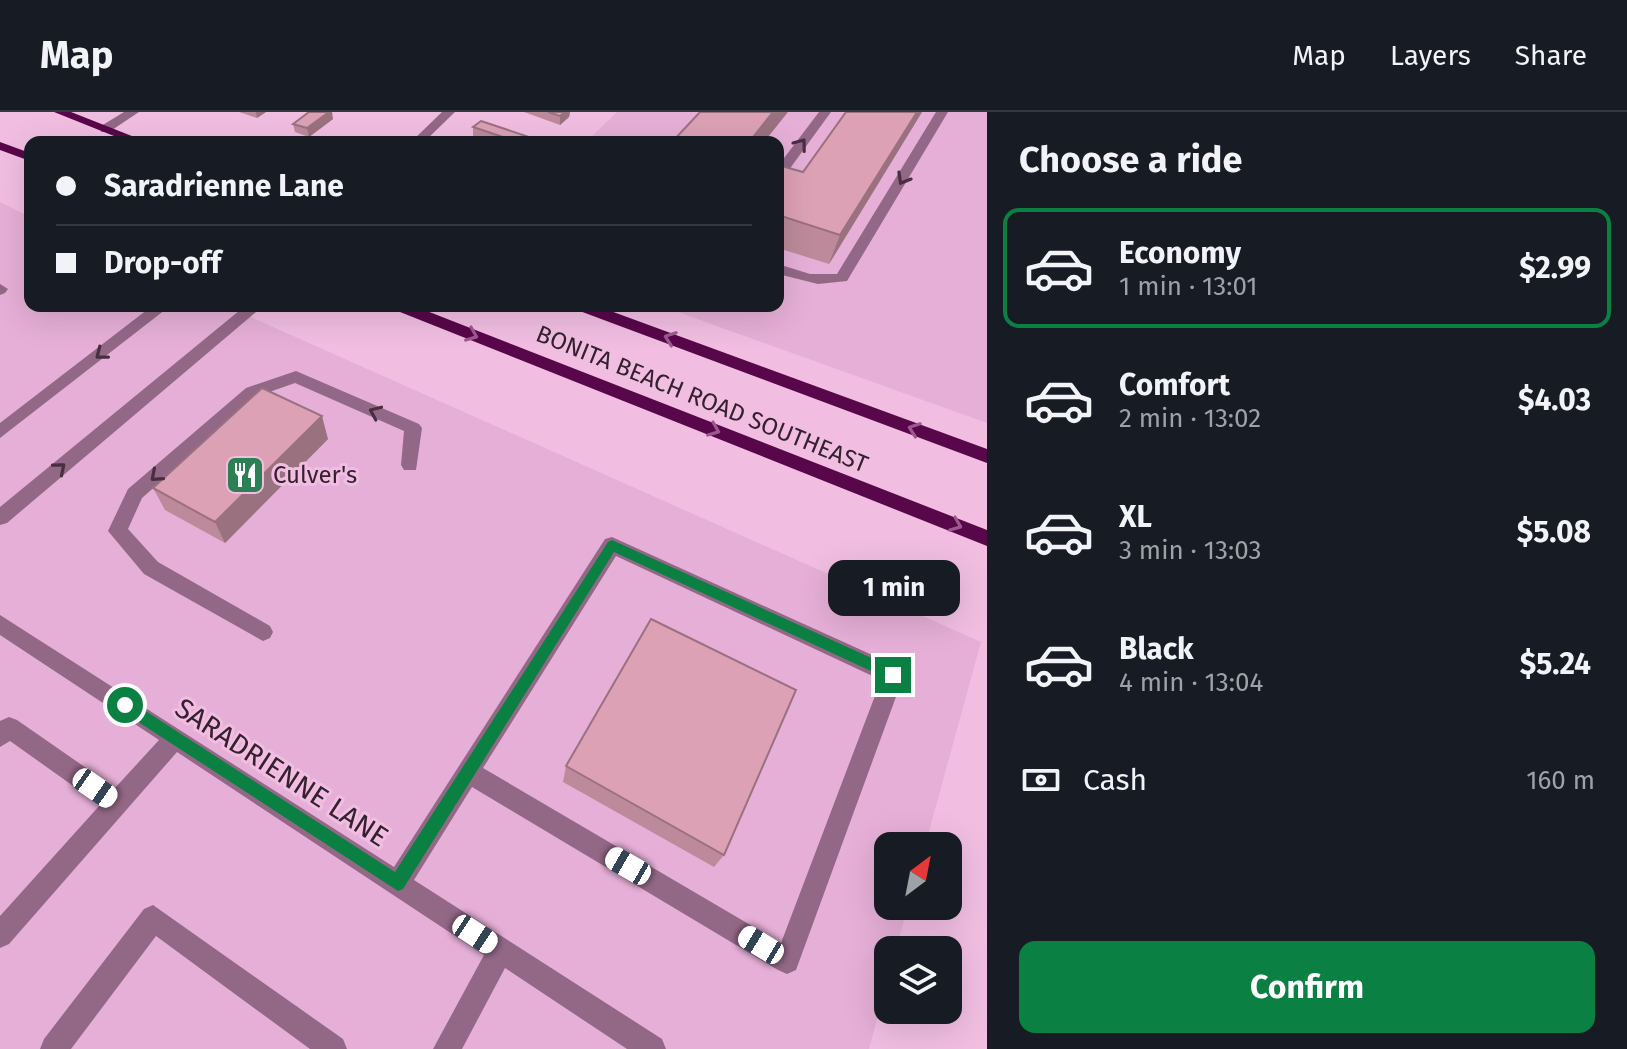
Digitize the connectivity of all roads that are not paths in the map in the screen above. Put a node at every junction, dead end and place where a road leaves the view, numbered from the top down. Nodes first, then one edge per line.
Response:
1 (60, 112) edge
2 (133, 112) edge
3 (449, 112) edge
4 (825, 112) edge
5 (942, 112) edge
6 (105, 129) junction
7 (124, 136) edge
8 (423, 136) edge
9 (0, 146) edge
10 (24, 155) edge
11 (784, 167) edge
12 (784, 271) edge
13 (154, 312) edge
14 (248, 312) edge
15 (415, 312) edge
16 (598, 312) edge
17 (0, 432) edge
18 (987, 456) edge
19 (410, 465) dead end
20 (0, 518) edge
21 (987, 538) edge
22 (0, 624) edge
23 (263, 632) dead end
24 (3, 729) edge
25 (175, 738) junction
26 (468, 772) junction
27 (117, 803) junction
28 (398, 883) junction
29 (0, 935) edge
30 (501, 950) junction
31 (54, 1049) edge
32 (333, 1049) edge
33 (447, 1049) edge
34 (652, 1049) edge

1 - 6 main road
2 - 6 street
3 - 8 street
11 -> 4 street
5 -> 12 street
6 - 7 main road
9 - 10 main road
13 -> 17 street
20 -> 14 street
15 -> 21 main road, BONITA BEACH ROAD SOUTHEAST
18 -> 16 main road, BONITA BEACH ROAD SOUTHEAST
19 -> 23 street
22 - 25 street, SARADRIENNE LANE
24 - 27 street
25 - 27 street
25 - 28 street, SARADRIENNE LANE
26 - 26 street
26 - 28 street
27 - 29 street
28 - 30 street, SARADRIENNE LANE
30 - 33 street
30 - 34 street, SARADRIENNE LANE
31 - 32 street

